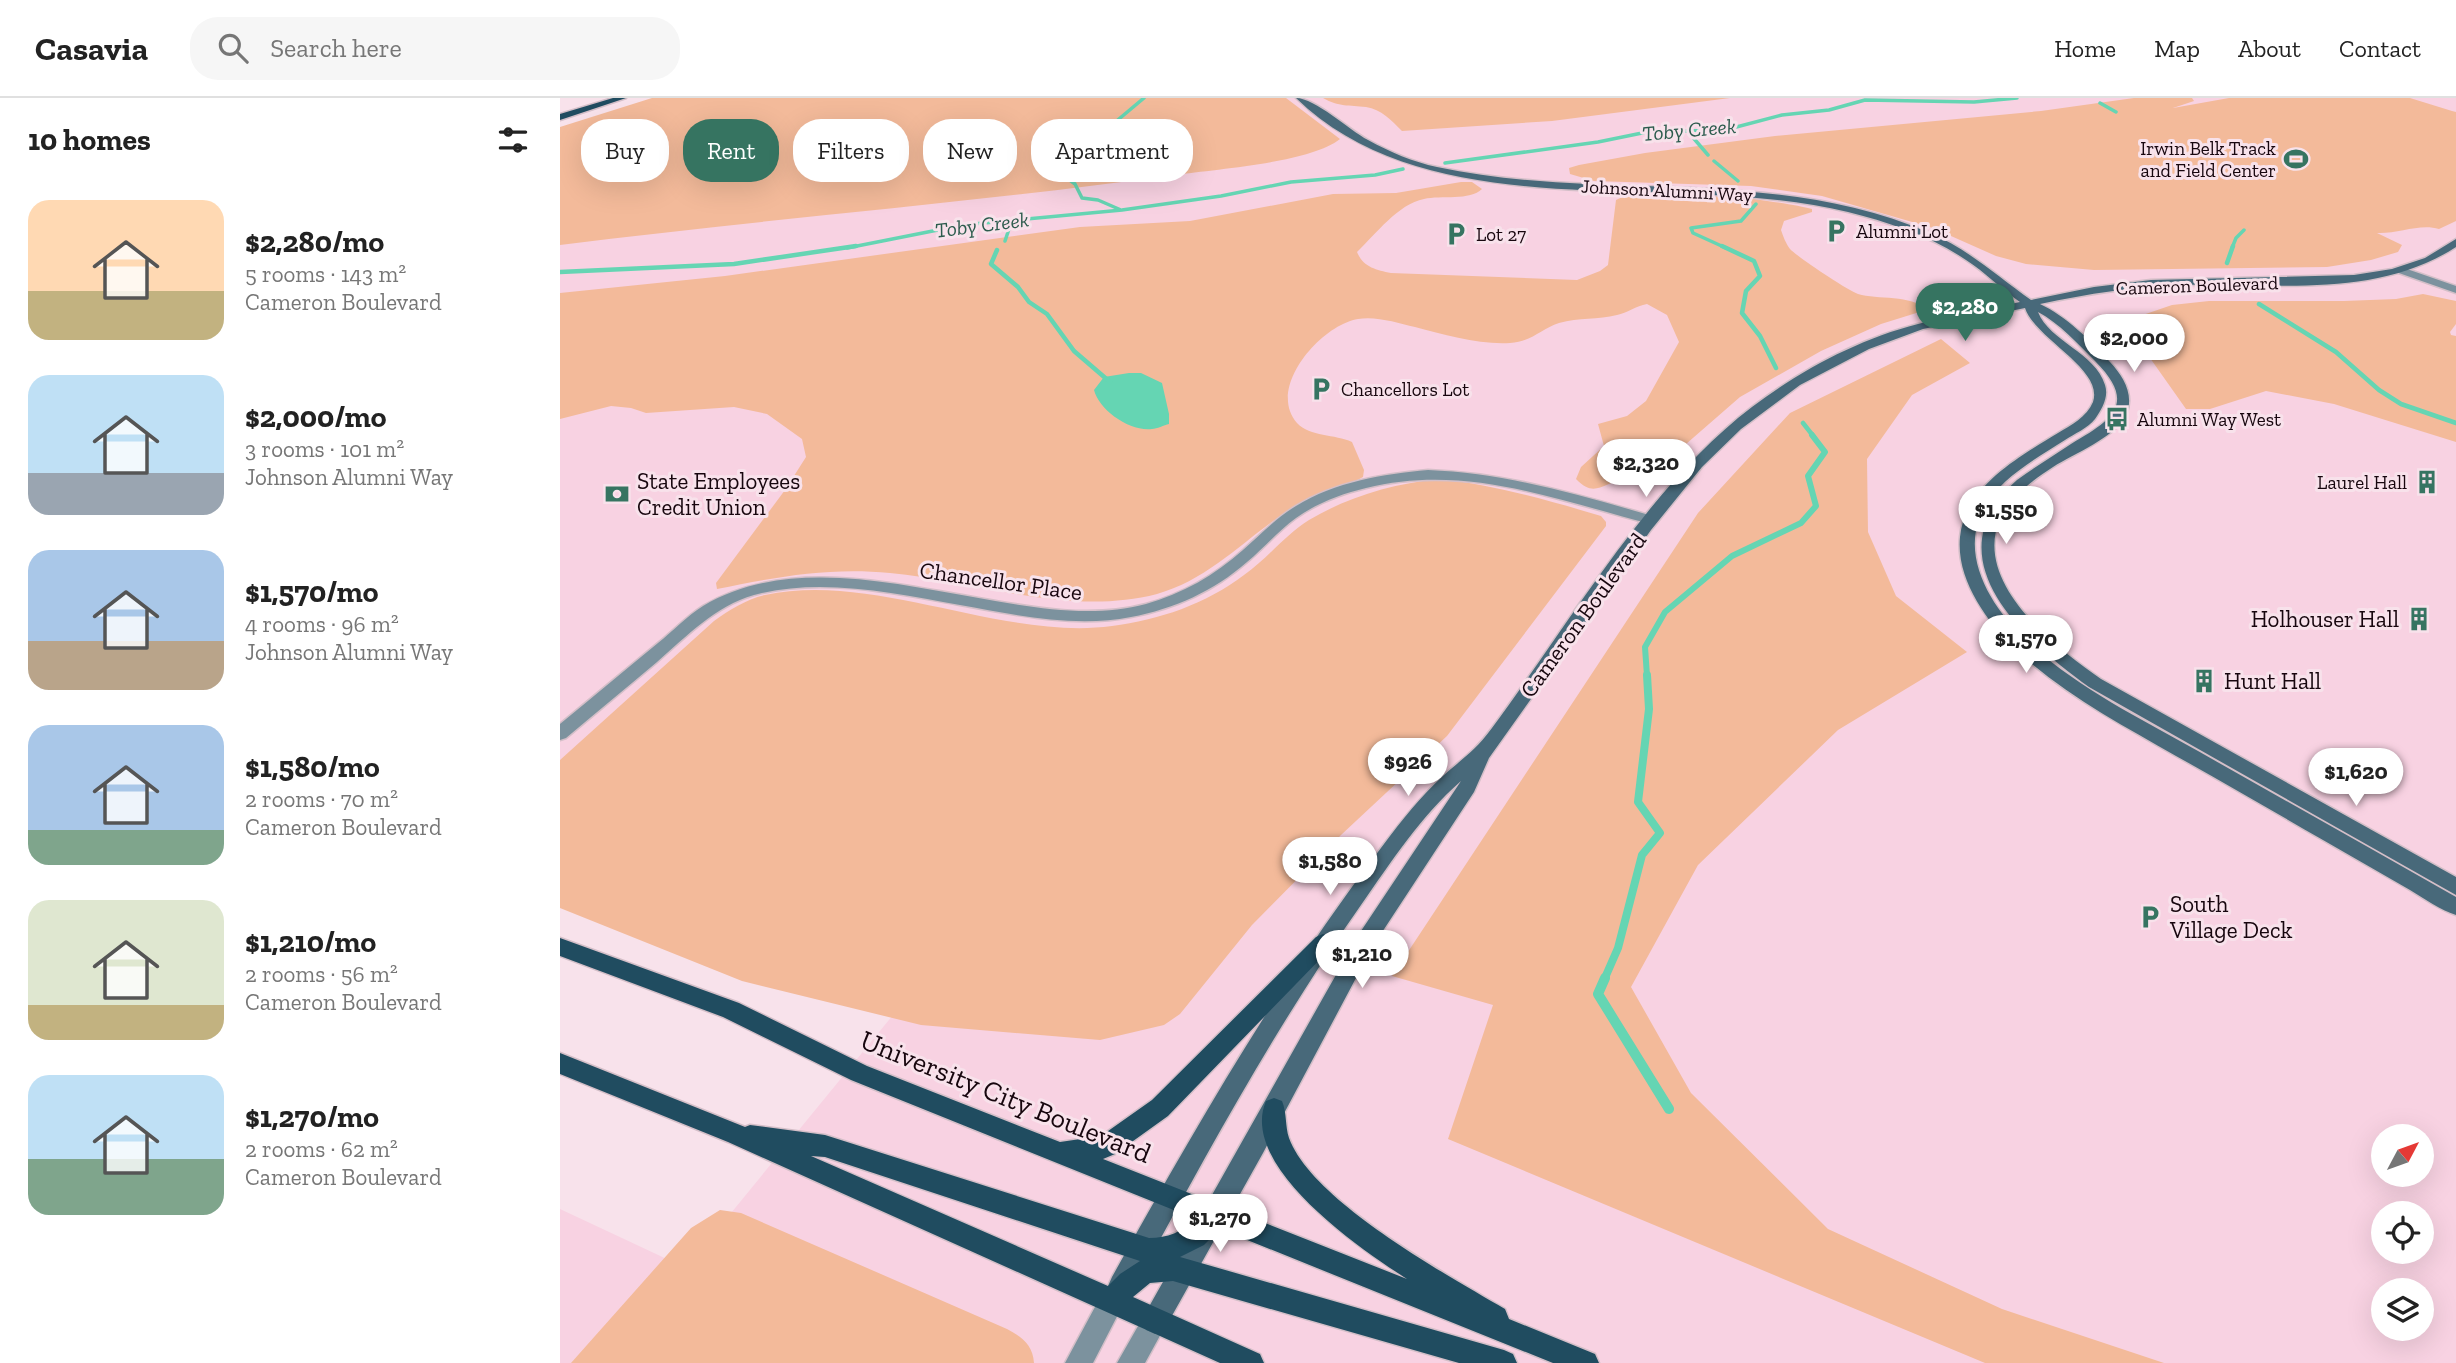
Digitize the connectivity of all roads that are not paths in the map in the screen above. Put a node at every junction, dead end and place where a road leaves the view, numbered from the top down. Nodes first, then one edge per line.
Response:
1 (622, 98) edge
2 (1300, 98) edge
3 (560, 119) edge
4 (2456, 242) edge
5 (2456, 256) edge
6 (2400, 270) junction
7 (2418, 277) junction
8 (2456, 290) edge
9 (2034, 309) junction
10 (1651, 520) junction
11 (560, 734) edge
12 (1482, 756) junction
13 (2456, 887) edge
14 (2456, 907) edge
15 (1323, 943) junction
16 (560, 947) edge
17 (560, 1063) edge
18 (1274, 1109) junction
19 (736, 1134) junction
20 (1051, 1149) junction
21 (1172, 1197) junction
22 (1216, 1215) junction
23 (1141, 1249) junction
24 (1185, 1270) junction
25 (1112, 1301) junction
26 (1155, 1321) junction
27 (1545, 1346) junction
28 (1078, 1363) edge
29 (1130, 1363) edge
30 (1251, 1363) edge
31 (1504, 1363) edge
32 (1586, 1363) edge

1 - 3 main road
2 - 9 street, Johnson Alumni Way
4 - 6 street, Cameron Boulevard
5 - 7 street, Cameron Boulevard
6 - 7 street
6 - 9 street, Cameron Boulevard
7 - 8 street
7 - 9 street, Cameron Boulevard
9 - 10 street, Cameron Boulevard
9 - 13 street, Johnson Alumni Way
9 - 14 street, Johnson Alumni Way
10 - 11 street, Chancellor Place
10 - 12 street, Cameron Boulevard
12 - 15 street, Cameron Boulevard
12 - 18 street, Cameron Boulevard
15 - 20 main road
15 - 21 street, Cameron Boulevard
16 - 20 main road, University City Boulevard
17 - 19 main road
18 - 22 street, Cameron Boulevard
18 - 27 main road
19 - 23 main road
19 - 25 main road
20 - 21 main road, University City Boulevard
21 - 22 main road, University City Boulevard
21 - 23 street, Cameron Boulevard
22 - 23 main road
22 - 24 street, Cameron Boulevard
22 - 27 main road, University City Boulevard
23 - 25 street, Cameron Boulevard
24 - 25 main road
24 - 26 street, Cameron Boulevard
24 - 31 main road
25 - 26 main road
25 - 28 street
26 - 29 street
26 - 30 main road
27 - 32 main road, University City Boulevard

